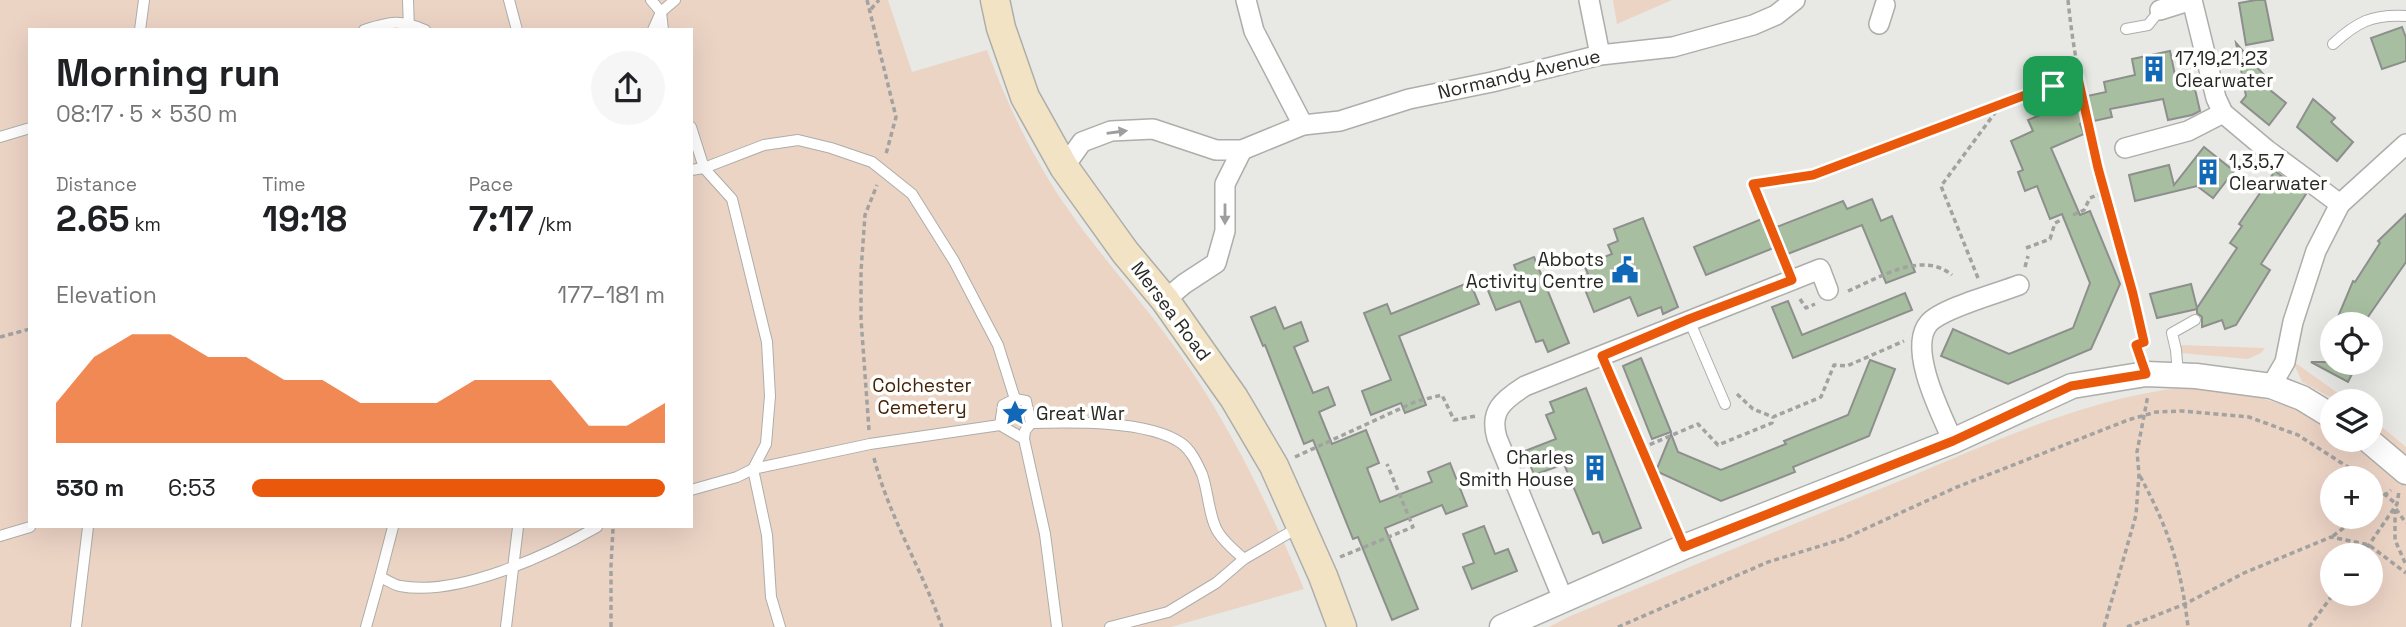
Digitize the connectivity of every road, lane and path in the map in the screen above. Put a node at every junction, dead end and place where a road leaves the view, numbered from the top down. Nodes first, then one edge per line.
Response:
1 (144, 0) edge
2 (408, 0) edge
3 (509, 0) edge
4 (651, 0) edge
5 (675, 0) edge
6 (867, 0) edge
7 (879, 0) edge
8 (995, 0) edge
9 (1246, 0) edge
10 (1589, 0) edge
11 (1795, 0) edge
12 (2068, 0) edge
13 (2192, 0) edge
14 (1881, 2) edge
15 (2162, 6) edge
16 (871, 9) junction
17 (661, 12) junction
18 (2406, 16) edge
19 (1879, 24) dead end
20 (409, 26) edge
21 (140, 28) edge
22 (371, 28) edge
23 (516, 28) edge
24 (654, 28) edge
25 (663, 28) edge
26 (2126, 29) dead end
27 (2333, 44) dead end
28 (1600, 55) junction
29 (2078, 78) junction
30 (2002, 104) junction
31 (2223, 113) junction
32 (1303, 125) junction
33 (28, 129) edge
34 (693, 133) edge
35 (0, 137) edge
36 (2406, 144) edge
37 (2125, 148) dead end
38 (1242, 150) junction
39 (1064, 167) junction
40 (704, 168) junction
41 (693, 170) edge
42 (883, 170) junction
43 (2105, 192) junction
44 (2340, 204) junction
45 (2073, 215) dead end
46 (2063, 219) dead end
47 (2026, 248) dead end
48 (1792, 280) junction
49 (2019, 285) dead end
50 (1828, 290) dead end
51 (1985, 298) junction
52 (1166, 300) junction
53 (1689, 319) junction
54 (2195, 320) dead end
55 (28, 330) edge
56 (0, 337) edge
57 (1909, 339) dead end
58 (1602, 356) junction
59 (2146, 374) junction
60 (2178, 374) junction
61 (2271, 386) junction
62 (1718, 388) junction
63 (1015, 400) junction
64 (1725, 404) dead end
65 (2320, 409) edge
66 (2142, 415) junction
67 (1494, 416) junction
68 (1773, 417) junction
69 (1031, 423) junction
70 (1000, 425) junction
71 (1024, 439) junction
72 (1953, 441) junction
73 (870, 444) junction
74 (1642, 448) junction
75 (2382, 452) edge
76 (1387, 464) dead end
77 (1274, 466) junction
78 (2346, 466) edge
79 (753, 468) junction
80 (2406, 472) edge
81 (2139, 474) junction
82 (693, 489) edge
83 (2385, 495) joint
84 (2396, 506) junction
85 (2406, 523) edge
86 (1299, 527) junction
87 (28, 528) edge
88 (88, 528) edge
89 (393, 528) edge
90 (518, 528) edge
91 (595, 528) edge
92 (614, 528) edge
93 (2342, 529) edge
94 (0, 536) edge
95 (2332, 537) junction
96 (2360, 543) edge
97 (2370, 543) edge
98 (1684, 547) junction
99 (2383, 556) edge
100 (1244, 559) junction
101 (514, 565) junction
102 (2406, 565) edge
103 (2406, 573) edge
104 (1323, 576) junction
105 (380, 577) junction
106 (1563, 598) junction
107 (2185, 604) junction
108 (2324, 606) edge
109 (76, 627) edge
110 (366, 627) edge
111 (506, 627) edge
112 (611, 627) edge
113 (780, 627) edge
114 (942, 627) edge
115 (1057, 627) edge
116 (1110, 627) edge
117 (1342, 627) edge
118 (1502, 627) edge
119 (1618, 627) edge
120 (2104, 627) edge
121 (2127, 627) edge
122 (2188, 627) edge
123 (2309, 627) edge

1 - 21 lane
2 - 20 lane
3 - 23 lane
4 - 17 lane
5 - 17 lane
6 - 16 path
7 - 16 path
8 - 39 main road, Mersea Road
9 - 32 street
10 - 28 street
11 - 28 street, Normandy Avenue
12 - 29 path
13 - 15 street
13 - 31 street
14 - 19 street
15 - 26 lane
16 - 42 path
17 - 24 lane
17 - 25 lane
18 - 27 lane
20 - 22 lane
28 - 32 street, Normandy Avenue
29 - 30 path
29 - 43 path
30 - 48 path
30 - 51 path
31 - 37 street
31 - 44 street
32 - 38 street, Normandy Avenue
33 - 35 lane
34 - 40 lane
36 - 44 street
39 -> 38 street, Normandy Avenue
38 -> 52 street
39 - 52 main road, Mersea Road
40 - 41 lane
40 - 42 lane
40 - 79 lane
42 - 63 lane
42 - 73 path
43 - 45 path
43 - 59 path
44 - 61 street
46 - 47 path
48 - 50 street
48 - 53 street
49 - 51 street
51 - 72 street
52 - 77 main road, Mersea Road
53 - 58 street
53 - 62 lane
54 - 60 lane
55 - 56 path
57 - 68 path
58 - 67 street
58 - 74 path
59 - 60 street
59 - 66 path
59 - 72 street
60 - 61 street
61 - 65 street
62 - 64 lane
62 - 68 path
63 - 69 lane
63 - 70 lane
66 - 78 path
66 - 81 path
66 - 119 path
67 - 77 path
67 - 106 street
68 - 74 path
69 - 71 lane
69 - 100 lane
70 - 71 lane
70 - 73 lane
71 - 115 lane
72 - 98 street
73 - 79 lane
73 - 114 path
74 - 98 path
75 - 80 street
76 - 104 path
77 - 86 main road, Mersea Road
79 - 82 lane
79 - 113 lane
81 - 107 path
81 - 120 path
83 - 84 path
83 - 84 path
84 - 85 path
84 - 97 path
84 - 102 path
86 - 100 lane
86 - 104 main road, Mersea Road
87 - 94 lane
88 - 109 lane
89 - 105 lane
90 - 101 lane
91 - 101 lane
92 - 112 path
93 - 95 path
95 - 96 path
95 - 107 path
98 - 106 street
99 - 103 path
100 - 116 lane
101 - 105 lane
101 - 111 lane
104 - 117 main road, Mersea Road
105 - 110 lane
106 - 118 street
107 - 121 path
107 - 122 path
108 - 123 path

